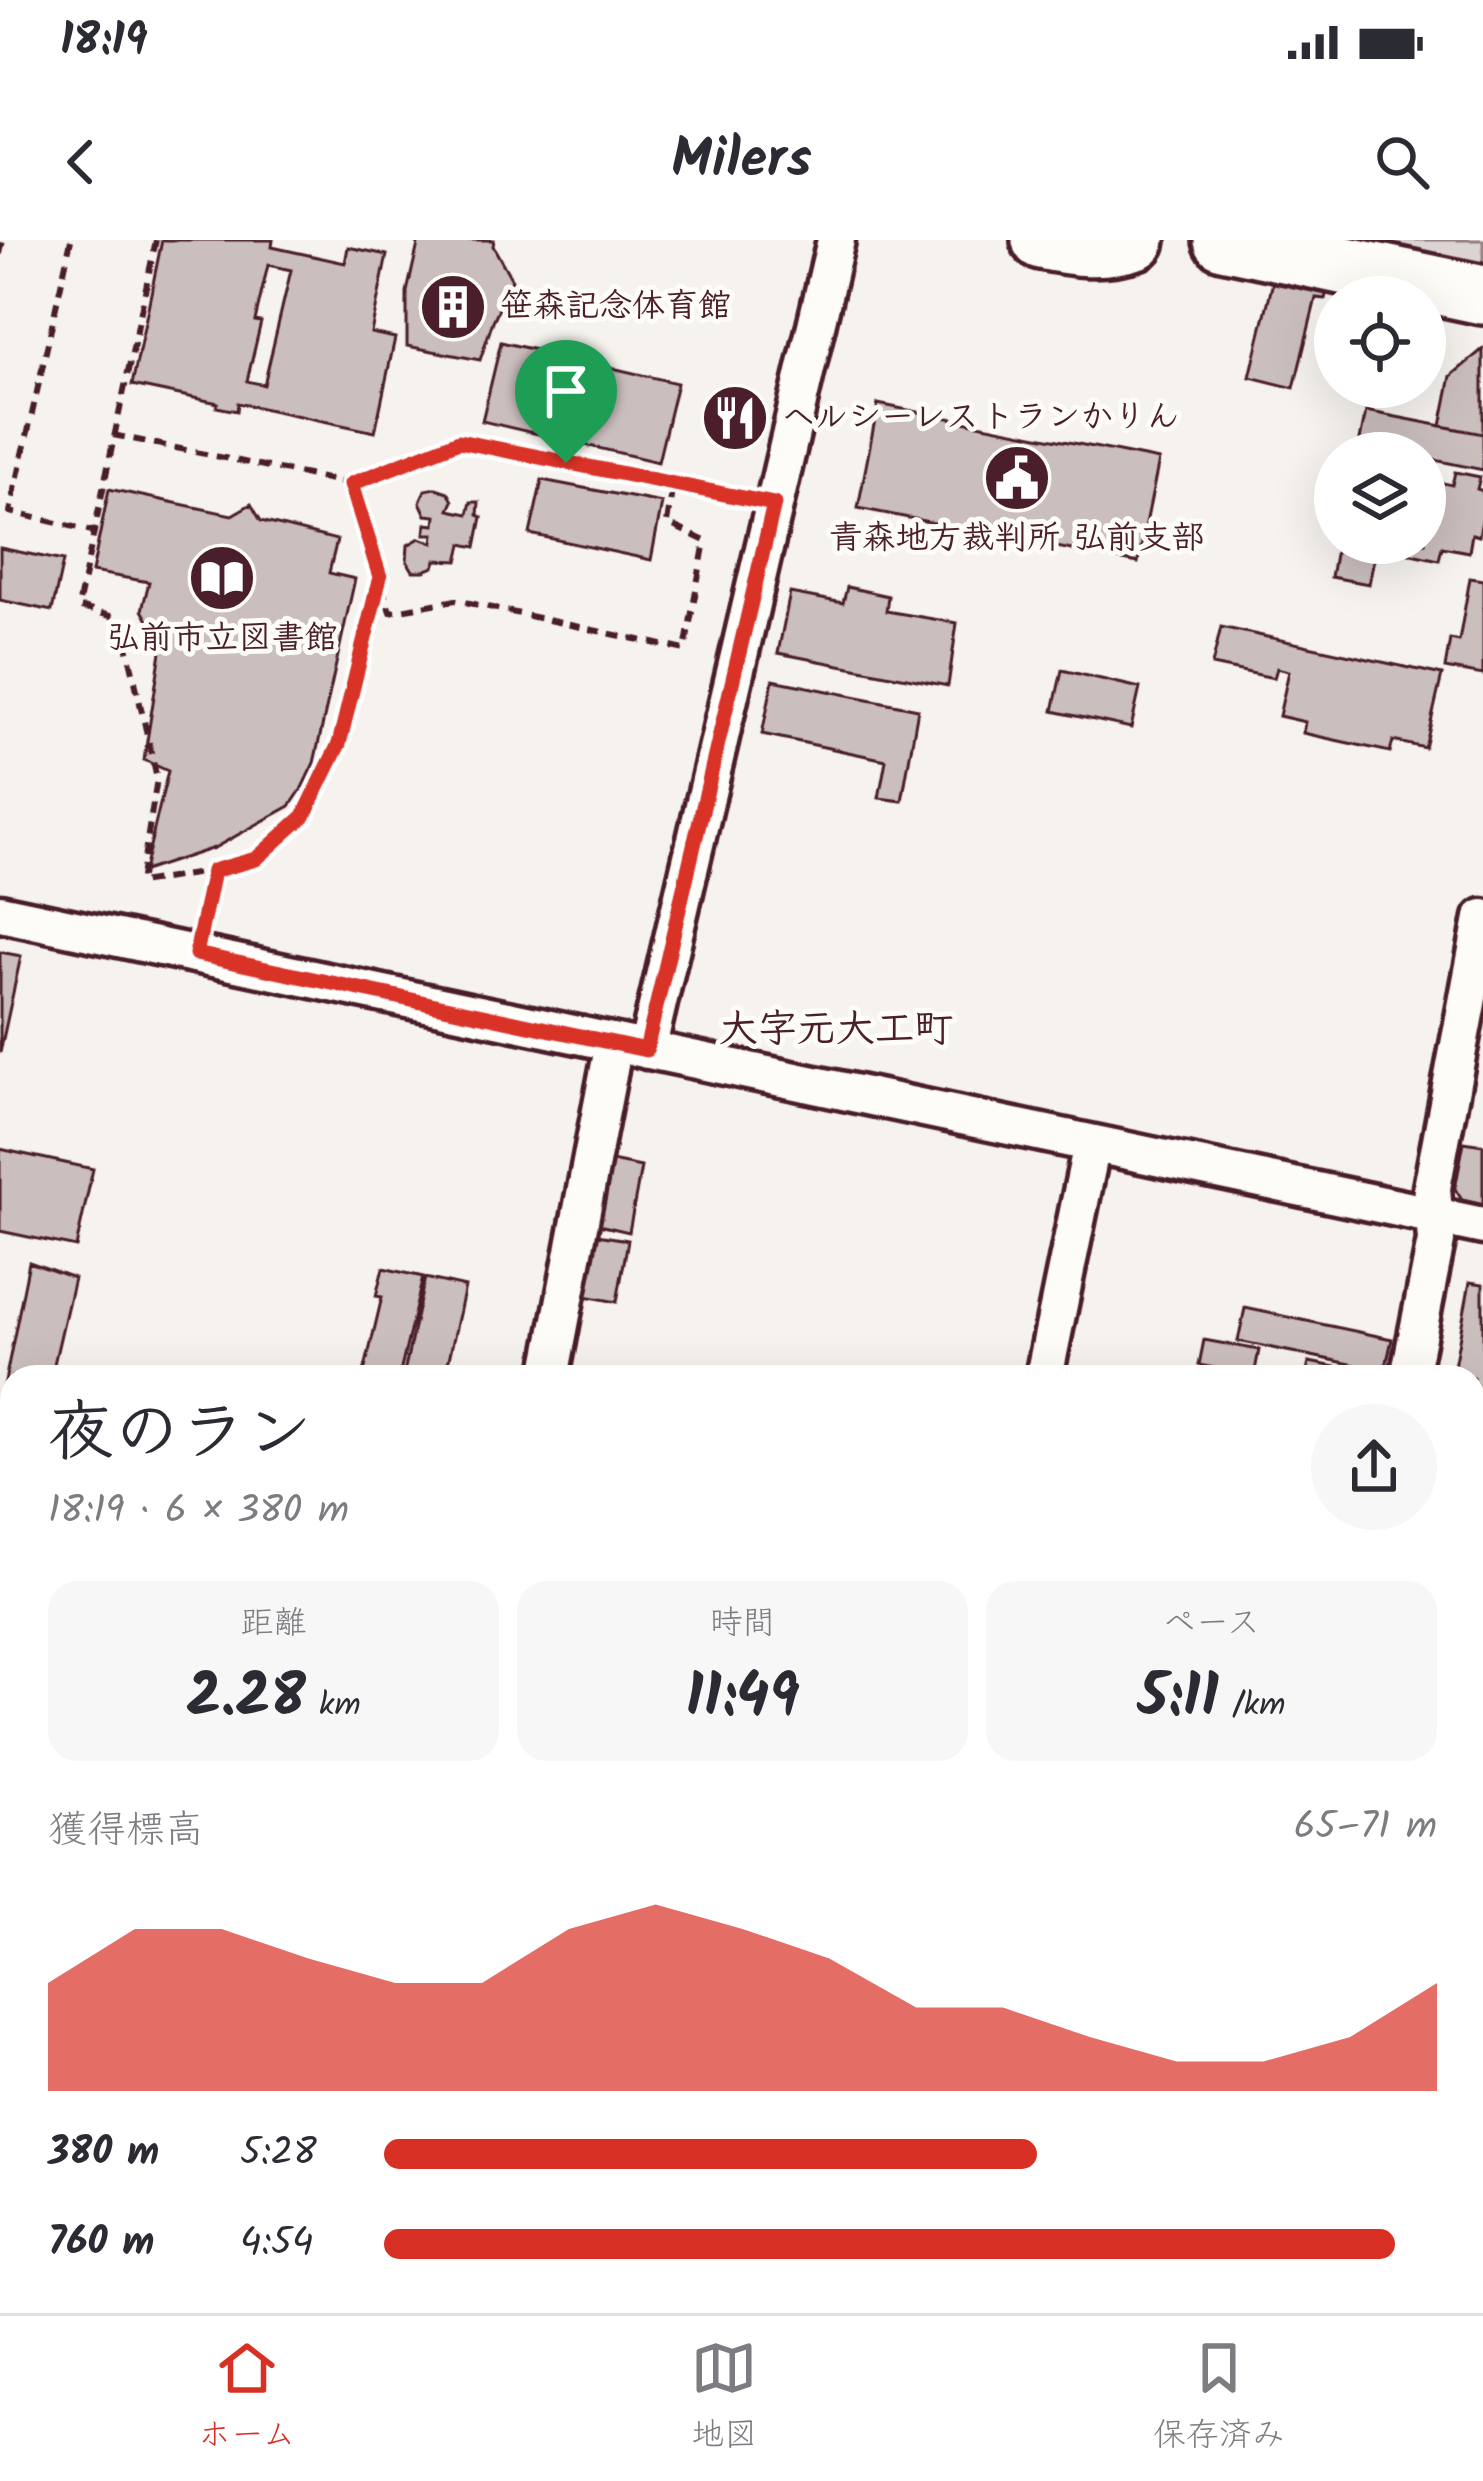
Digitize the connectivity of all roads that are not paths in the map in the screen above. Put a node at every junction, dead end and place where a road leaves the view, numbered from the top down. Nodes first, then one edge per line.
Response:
1 (836, 240) edge
2 (1040, 240) edge
3 (1136, 240) edge
4 (1223, 240) edge
5 (1316, 249) edge
6 (1483, 295) edge
7 (0, 913) edge
8 (1483, 918) edge
9 (630, 1046) junction
10 (1092, 1144) junction
11 (1434, 1216) junction
12 (1483, 1226) edge
13 (553, 1365) edge
14 (1046, 1365) edge
15 (1411, 1365) edge

1 - 9 street
2 - 3 main road
4 - 5 main road
5 - 6 main road
7 - 9 street
8 - 11 street
9 - 10 street
9 - 13 street
10 - 11 street
10 - 14 street
11 - 12 street
11 - 15 street

